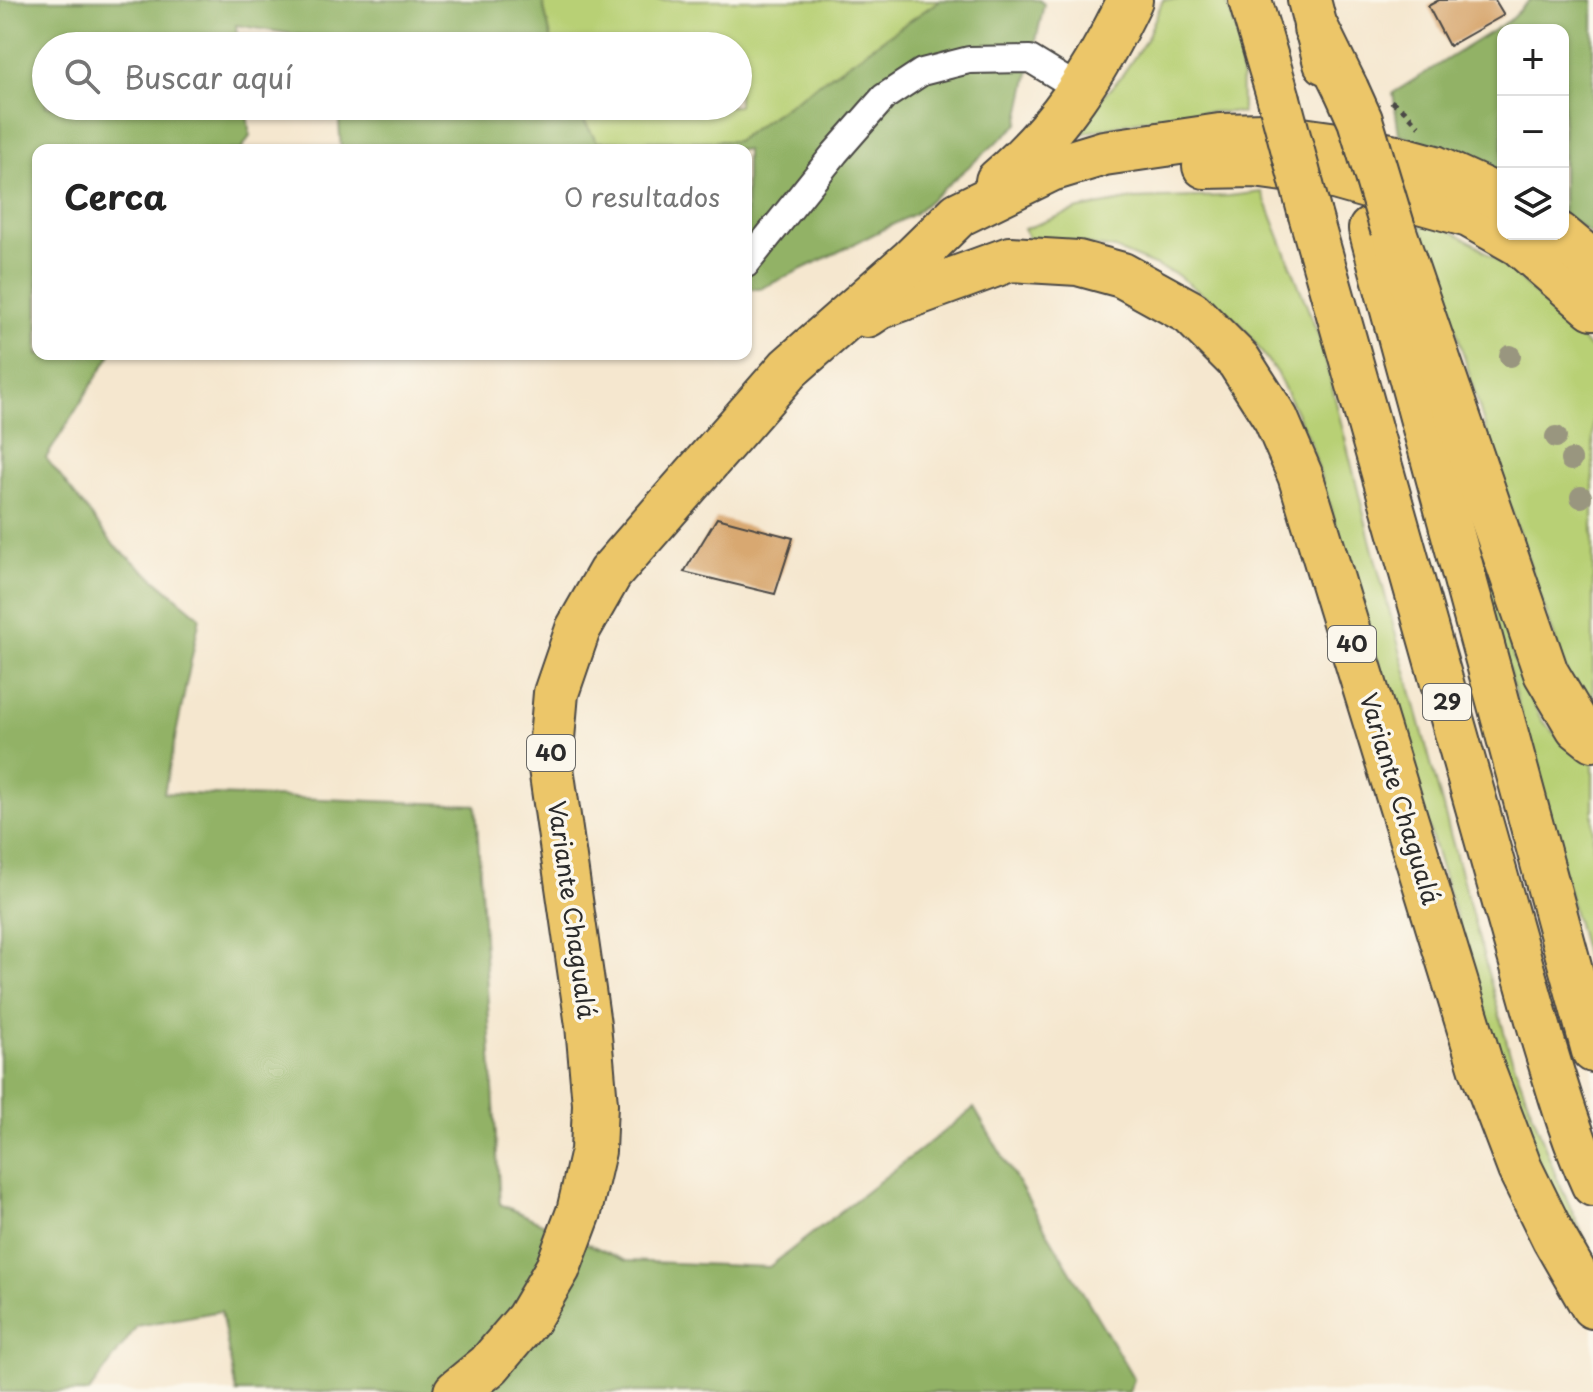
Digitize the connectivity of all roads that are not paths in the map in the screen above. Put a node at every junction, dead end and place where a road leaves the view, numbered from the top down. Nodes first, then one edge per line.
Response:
1 (1130, 0) edge
2 (1250, 0) edge
3 (1312, 14) edge
4 (1081, 90) junction
5 (1497, 196) edge
6 (959, 214) junction
7 (1381, 229) junction
8 (1565, 240) edge
9 (752, 257) edge
10 (1593, 263) edge
11 (879, 307) junction
12 (1593, 307) edge
13 (789, 368) junction
14 (1593, 739) edge
15 (1593, 1051) edge
16 (1593, 1185) edge
17 (1593, 1306) edge
18 (456, 1392) edge

1 - 4 highway
2 - 16 main road, 29, bridge
3 - 7 highway, bridge
4 - 6 highway
4 - 9 street
5 - 6 highway, Variante Chagualá / 40
6 - 13 highway, Variante Chagualá / 40
7 - 14 highway
7 - 15 main road, 29
8 - 10 highway
11 - 12 highway, 40
11 - 13 highway, Variante Chagualá / 40
11 - 17 highway, Variante Chagualá / 40
13 - 18 highway, Variante Chagualá / 40

